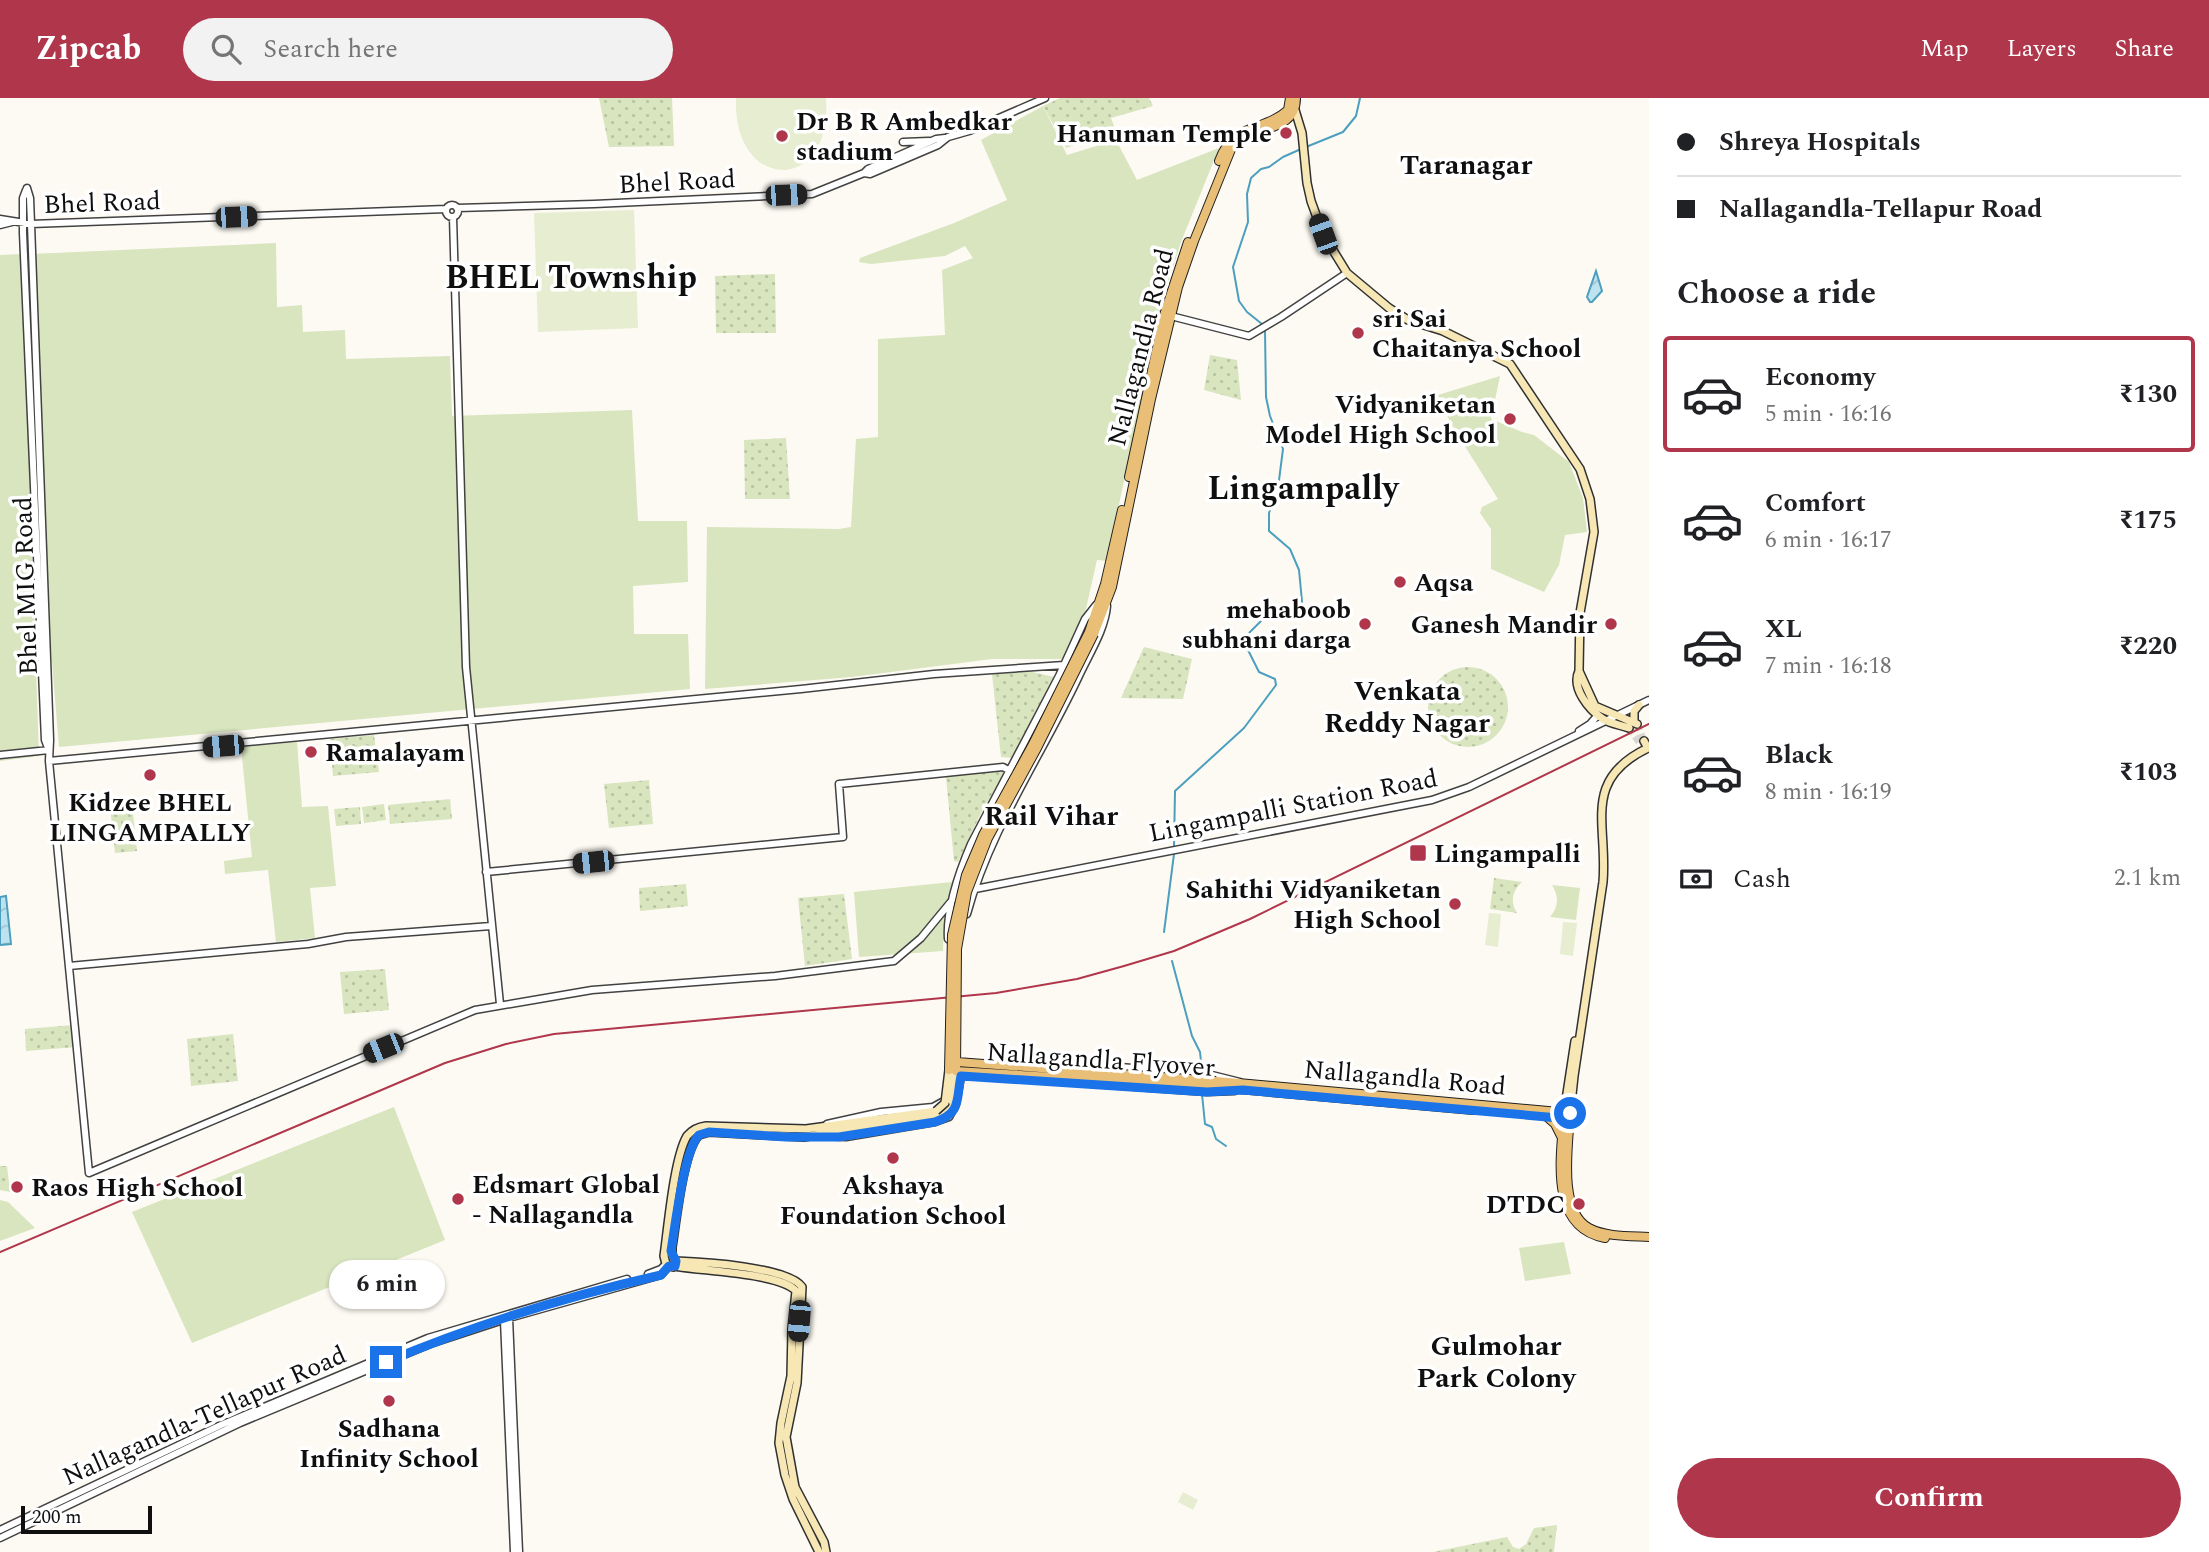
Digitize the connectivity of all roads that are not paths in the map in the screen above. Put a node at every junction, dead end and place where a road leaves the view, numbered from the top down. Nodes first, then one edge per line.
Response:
1 (1045, 98) edge
2 (1292, 107) edge
3 (948, 137) junction
4 (936, 139) junction
5 (903, 142) dead end
6 (1226, 151) junction
7 (864, 173) junction
8 (457, 208) junction
9 (446, 209) junction
10 (453, 217) junction
11 (0, 219) edge
12 (12, 222) junction
13 (27, 224) junction
14 (0, 225) edge
15 (1347, 273) junction
16 (1167, 315) junction
17 (1103, 602) junction
18 (1064, 665) junction
19 (1579, 671) junction
20 (1649, 700) edge
21 (1639, 705) junction
22 (1616, 716) junction
23 (1602, 718) junction
24 (473, 721) junction
25 (1634, 725) junction
26 (1645, 746) edge
27 (49, 750) junction
28 (0, 755) edge
29 (49, 761) junction
30 (1010, 771) junction
31 (977, 830) junction
32 (995, 840) junction
33 (486, 872) junction
34 (958, 881) junction
35 (975, 889) junction
36 (954, 898) junction
37 (491, 926) junction
38 (69, 966) junction
39 (500, 1004) junction
40 (1008, 1058) junction
41 (954, 1068) junction
42 (999, 1077) junction
43 (1009, 1078) junction
44 (1213, 1081) junction
45 (959, 1087) junction
46 (1243, 1087) junction
47 (944, 1089) junction
48 (1546, 1116) junction
49 (1567, 1116) junction
50 (815, 1132) junction
51 (1562, 1138) junction
52 (1591, 1231) junction
53 (1649, 1239) edge
54 (671, 1264) junction
55 (583, 1294) junction
56 (506, 1319) junction
57 (0, 1530) edge
58 (0, 1538) edge
59 (516, 1552) edge
60 (819, 1552) edge
61 (826, 1552) edge

1 - 3 street, Bhel Road
2 - 6 main road
2 - 6 main road, Nallagandla Road
2 - 15 main road
3 - 4 street
3 - 7 street, Bhel Road
4 - 5 street
4 - 7 street
6 - 16 main road, Nallagandla Road
7 - 8 street, Bhel Road
8 - 9 street
8 - 10 street
9 - 10 street
9 - 13 street, Bhel Road
10 - 24 street
11 - 12 street, Bhel Road
12 - 13 street, Bhel Road
12 - 14 street, Bhel Road
13 - 27 street, Bhel MIG Road
15 - 16 street
15 - 19 main road
16 - 17 main road, Nallagandla Road
17 - 18 street
17 - 32 street
17 - 41 main road, Nallagandla Flyover, bridge
18 - 24 street
18 - 30 street
19 - 22 main road
19 - 23 main road
20 - 21 street, Lingampalli Station Road
21 - 22 street, Lingampalli Station Road
21 - 25 main road
22 - 23 street, Lingampalli Station Road
22 - 25 main road
23 - 25 main road
23 - 35 street, Lingampalli Station Road
24 - 29 street
24 - 33 street
26 - 49 main road
26 - 49 main road
27 - 28 street
27 - 29 street, Bhel MIG Road
29 - 38 street, Bhel MIG Road
30 - 31 street
30 - 33 street
31 - 32 street
31 - 34 street
32 - 35 street
33 - 37 street
34 - 35 street
34 - 36 street
35 - 36 street, Lingampalli Station Road
35 - 36 street
36 - 39 street
37 - 38 street
37 - 39 street
38 - 39 street, Bhel MIG Road
40 - 42 street
40 - 43 street
40 - 44 street
41 - 42 street
41 - 44 main road, Nallagandla Flyover, bridge
41 - 45 street
41 - 47 street
41 - 50 main road, Nallagandla Flyover, bridge
42 - 43 street
43 - 46 street
44 - 46 main road, Nallagandla Flyover
45 - 47 street
45 - 50 street
46 - 48 main road, Nallagandla Road
46 - 49 main road, Nallagandla Road
47 - 50 street
48 - 49 main road, Nallagandla Road
48 - 51 main road
49 - 51 main road
49 - 52 main road
50 - 54 main road, Nallagandla Flyover
51 - 52 main road
52 - 53 main road
54 - 55 street, Nallagandla-Tellapur Road
54 - 60 main road
54 - 61 main road
55 - 56 street, Nallagandla-Tellapur Road
55 - 57 street, Nallagandla-Tellapur Road
56 - 58 street, Nallagandla-Tellapur Road
56 - 59 street

